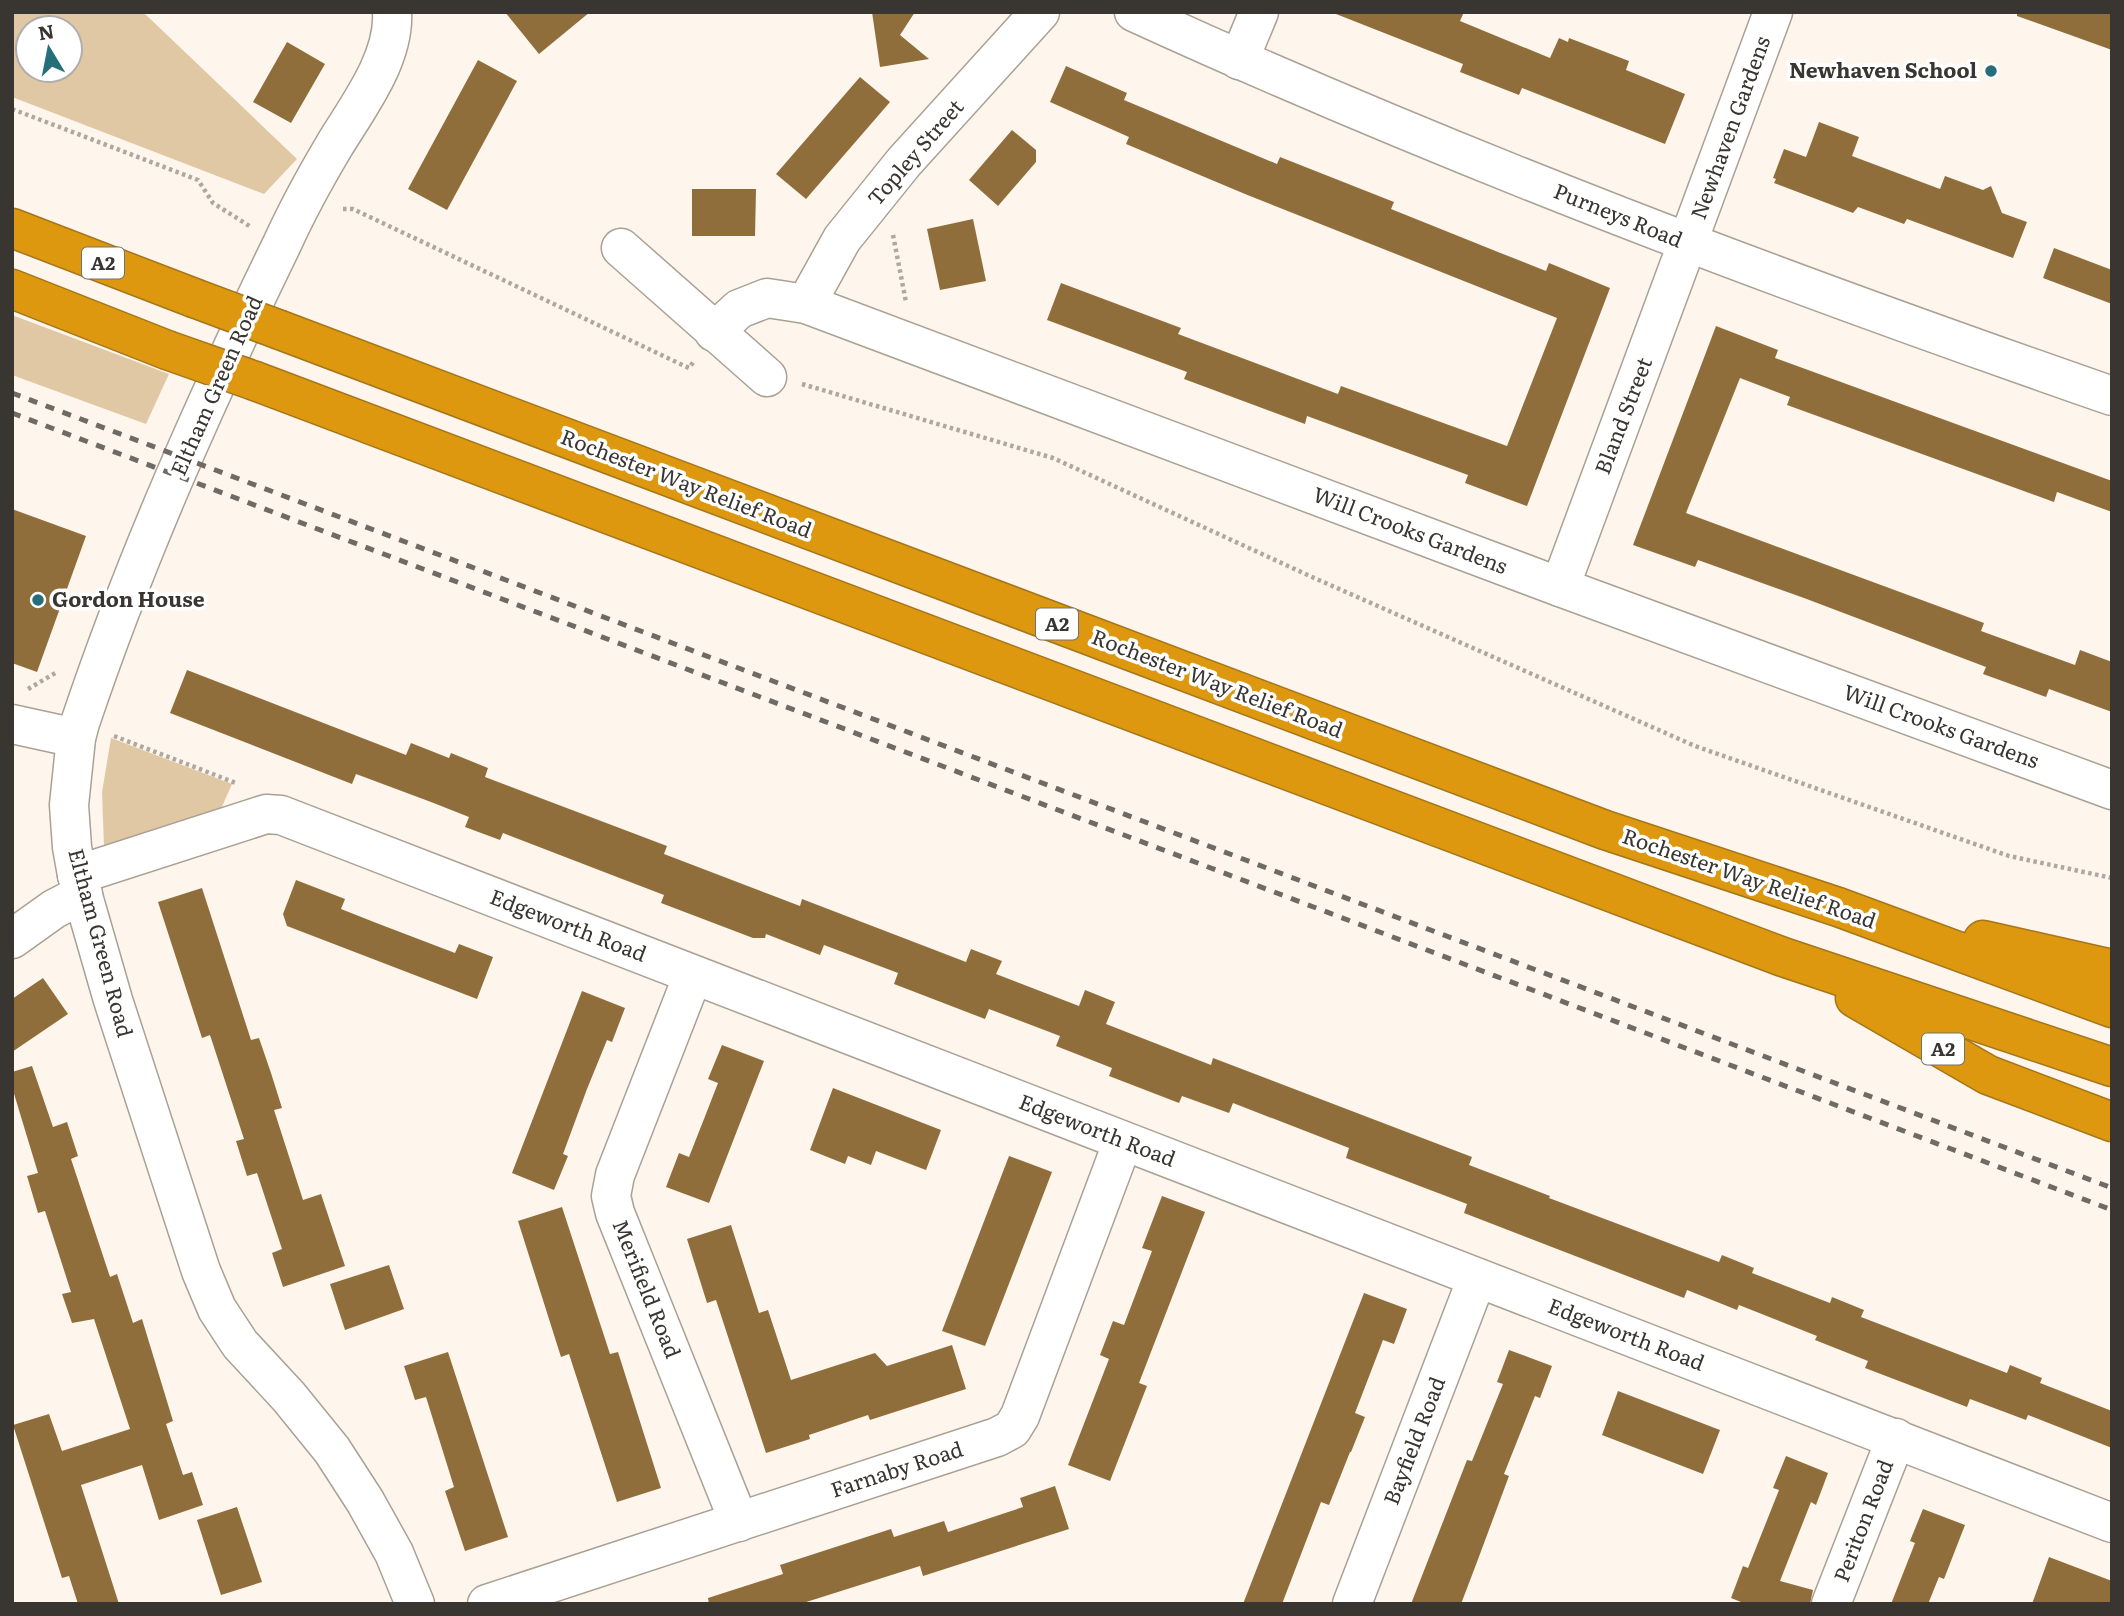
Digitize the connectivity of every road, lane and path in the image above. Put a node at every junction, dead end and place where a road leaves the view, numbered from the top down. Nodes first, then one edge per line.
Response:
1 (392, 12) edge
2 (1040, 12) edge
3 (1134, 12) edge
4 (1259, 12) edge
5 (1773, 12) edge
6 (1239, 60) junction
7 (12, 110) edge
8 (869, 206) junction
9 (316, 209) junction
10 (12, 228) edge
11 (254, 229) dead end
12 (1689, 244) junction
13 (621, 248) dead end
14 (12, 289) edge
15 (806, 304) junction
16 (714, 332) junction
17 (900, 340) junction
18 (689, 368) dead end
19 (767, 377) joint
20 (2112, 396) edge
21 (1560, 587) junction
22 (12, 724) edge
23 (78, 731) junction
24 (2112, 790) edge
25 (266, 814) junction
26 (2112, 878) edge
27 (80, 885) junction
28 (1838, 907) junction
29 (12, 939) edge
30 (1783, 957) junction
31 (2112, 969) edge
32 (693, 975) junction
33 (2112, 1008) edge
34 (2112, 1067) edge
35 (2112, 1122) edge
36 (1123, 1141) junction
37 (1477, 1278) junction
38 (1896, 1438) junction
39 (739, 1522) junction
40 (2112, 1522) edge
41 (415, 1604) edge
42 (487, 1604) edge
43 (1352, 1604) edge
44 (1831, 1604) edge

1 - 9 street, Eltham Green Road
2 - 8 street, Topley Street
3 - 6 street, Purneys Road
4 - 6 street
5 - 12 street, Newhaven Gardens
6 - 12 street, Purneys Road
7 - 11 path
8 - 15 street, Topley Street
8 - 17 path
9 - 18 path
9 - 23 street, Eltham Green Road
10 - 28 highway, Rochester Way Relief Road / A2, bridge
12 - 20 street, Purneys Road
12 - 21 street, Bland Street
13 - 16 street
14 - 30 highway, A2, bridge
15 - 16 street, Will Crooks Gardens
15 - 17 street, Will Crooks Gardens
16 - 19 street
17 - 21 street, Will Crooks Gardens
19 - 26 path
21 - 24 street, Will Crooks Gardens
22 - 23 street
23 - 25 path
23 - 27 street, Eltham Green Road
25 - 27 street
25 - 32 street, Edgeworth Road
27 - 29 street
27 - 41 street, Eltham Green Road
28 - 31 highway, A2
28 - 33 highway, Rochester Way Relief Road / A2
30 - 34 highway, A2
30 - 35 highway, A2
32 - 36 street, Edgeworth Road
32 - 39 street, Merifield Road
36 - 37 street, Edgeworth Road
36 - 39 street, Farnaby Road
37 - 38 street, Edgeworth Road
37 - 43 street, Bayfield Road
38 - 40 street, Edgeworth Road
38 - 44 street, Periton Road
39 - 42 street, Farnaby Road

